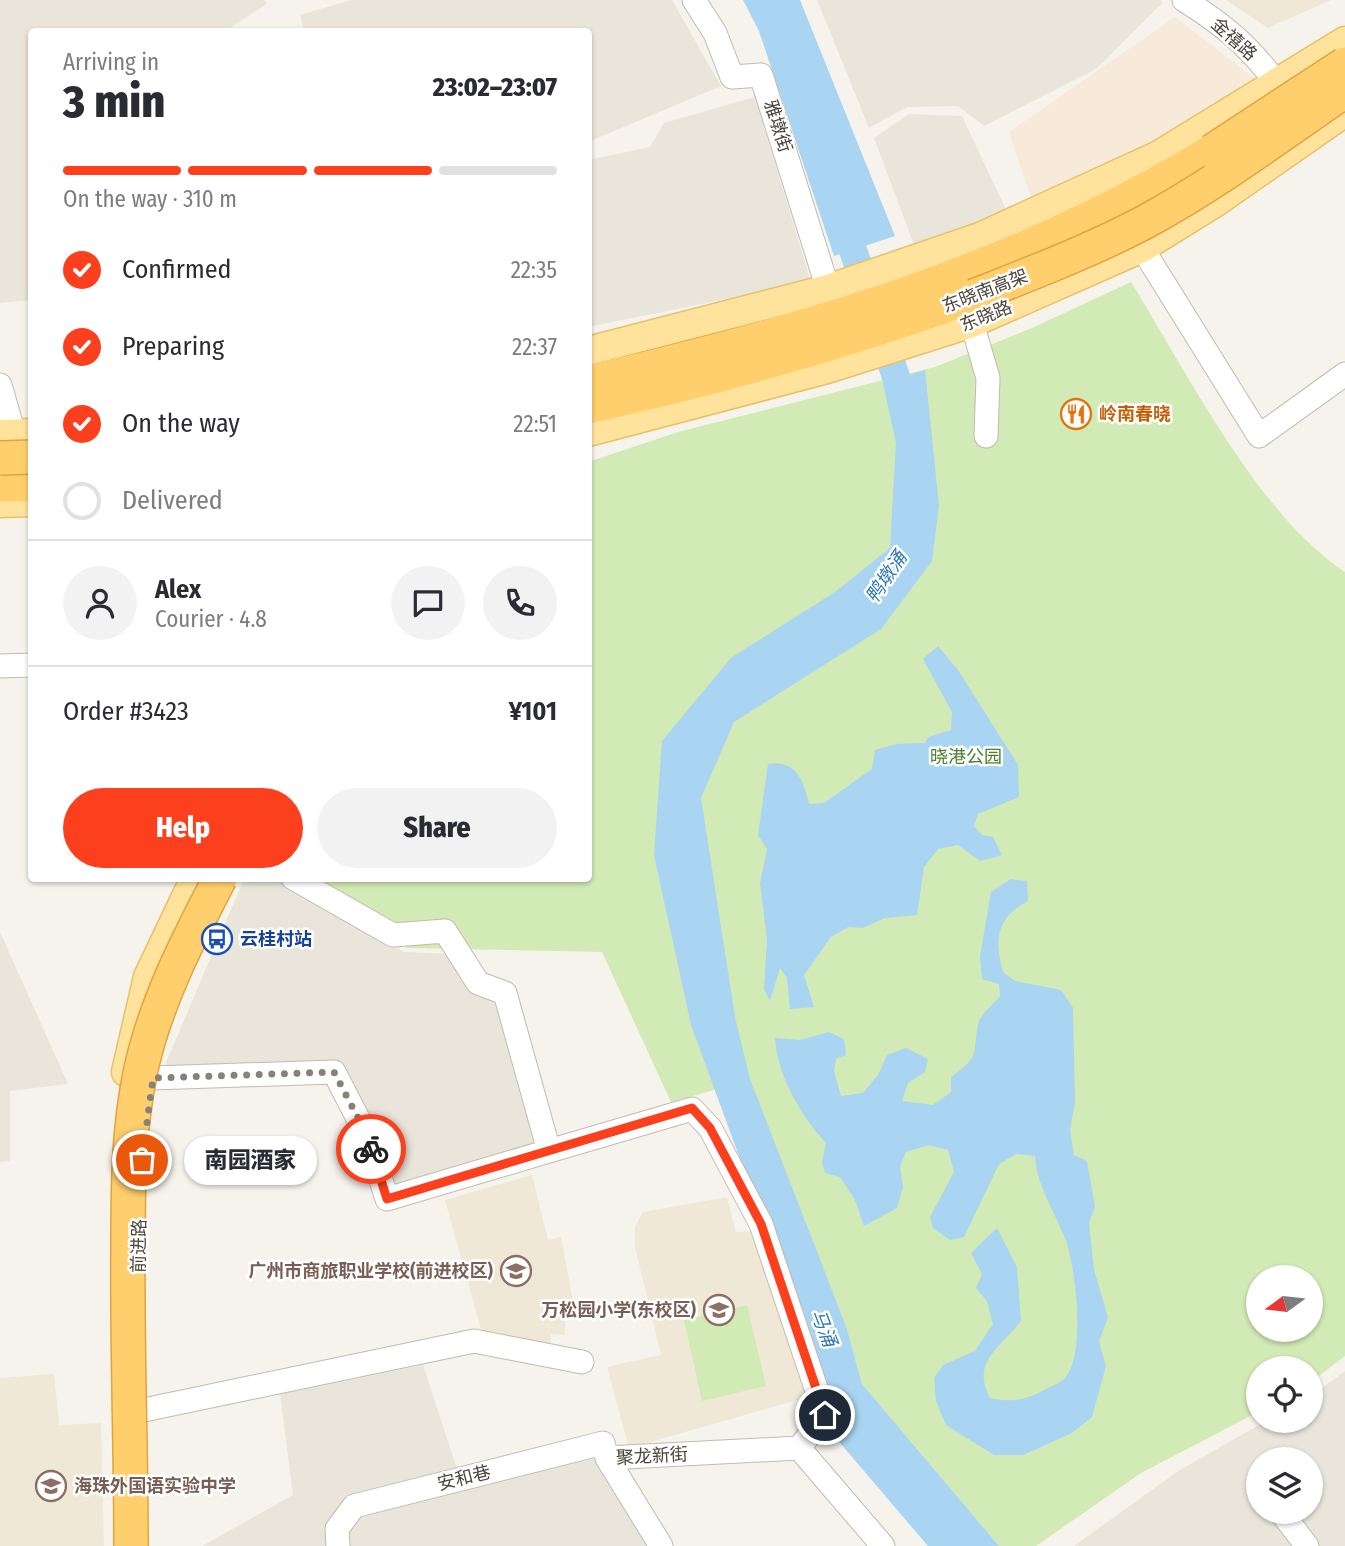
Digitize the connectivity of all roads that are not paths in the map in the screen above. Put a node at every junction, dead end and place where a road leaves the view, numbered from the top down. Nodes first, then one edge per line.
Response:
1 (694, 0) edge
2 (1184, 0) edge
3 (1345, 30) edge
4 (1345, 41) edge
5 (1312, 62) junction
6 (1345, 64) edge
7 (1345, 79) edge
8 (1278, 84) junction
9 (1345, 91) edge
10 (1345, 113) edge
11 (1212, 150) junction
12 (1135, 195) junction
13 (1142, 248) junction
14 (834, 287) junction
15 (973, 310) junction
16 (853, 349) junction
17 (592, 350) edge
18 (592, 363) edge
19 (1345, 374) edge
20 (592, 381) edge
21 (706, 381) junction
22 (0, 385) edge
23 (592, 406) edge
24 (592, 415) edge
25 (592, 431) edge
26 (986, 436) dead end
27 (18, 446) edge
28 (0, 485) edge
29 (28, 485) edge
30 (28, 502) edge
31 (0, 503) edge
32 (28, 665) edge
33 (0, 666) edge
34 (193, 882) edge
35 (218, 882) edge
36 (229, 882) edge
37 (300, 882) edge
38 (153, 1078) junction
39 (550, 1151) junction
40 (128, 1305) junction
41 (128, 1343) junction
42 (582, 1362) dead end
43 (139, 1411) junction
44 (799, 1448) junction
45 (607, 1458) junction
46 (1290, 1524) edge
47 (120, 1546) edge
48 (131, 1546) edge
49 (140, 1546) edge
50 (338, 1546) edge
51 (660, 1546) edge
52 (883, 1546) edge
53 (1307, 1546) edge

1 - 14 street, 雅墩街
2 - 8 street, 金禧路
3 - 5 main road
4 - 5 main road
5 - 8 main road
5 - 10 street
6 - 11 highway, 东晓南高架, bridge
7 - 11 highway, bridge
8 - 14 main road
9 - 15 highway, 东晓南高架, bridge
10 - 13 main road, 东晓路
11 - 12 highway, 东晓南高架
12 - 18 highway
12 - 20 highway, 东晓南高架
13 - 15 main road, 东晓路
13 - 19 street
14 - 17 main road
15 - 16 highway, 东晓南高架
15 - 26 street
16 - 21 highway, 东晓南高架
16 - 25 main road
21 - 23 highway, 东晓南高架
21 - 24 highway
22 - 27 street
28 - 29 highway
30 - 31 main road
32 - 33 street
34 - 40 main road, 前进路
35 - 48 highway, bridge
36 - 38 main road, 前进路
37 - 39 street
38 - 39 street
38 - 40 main road, 前进路
39 - 44 street
40 - 41 main road, 前进路
41 - 43 main road, 前进路
41 - 47 main road, 前进路
42 - 43 street
43 - 49 main road, 前进路
44 - 45 street, 聚龙新街
44 - 52 street
45 - 50 street, 安和巷
45 - 51 street, 聚龙新街
46 - 53 street

